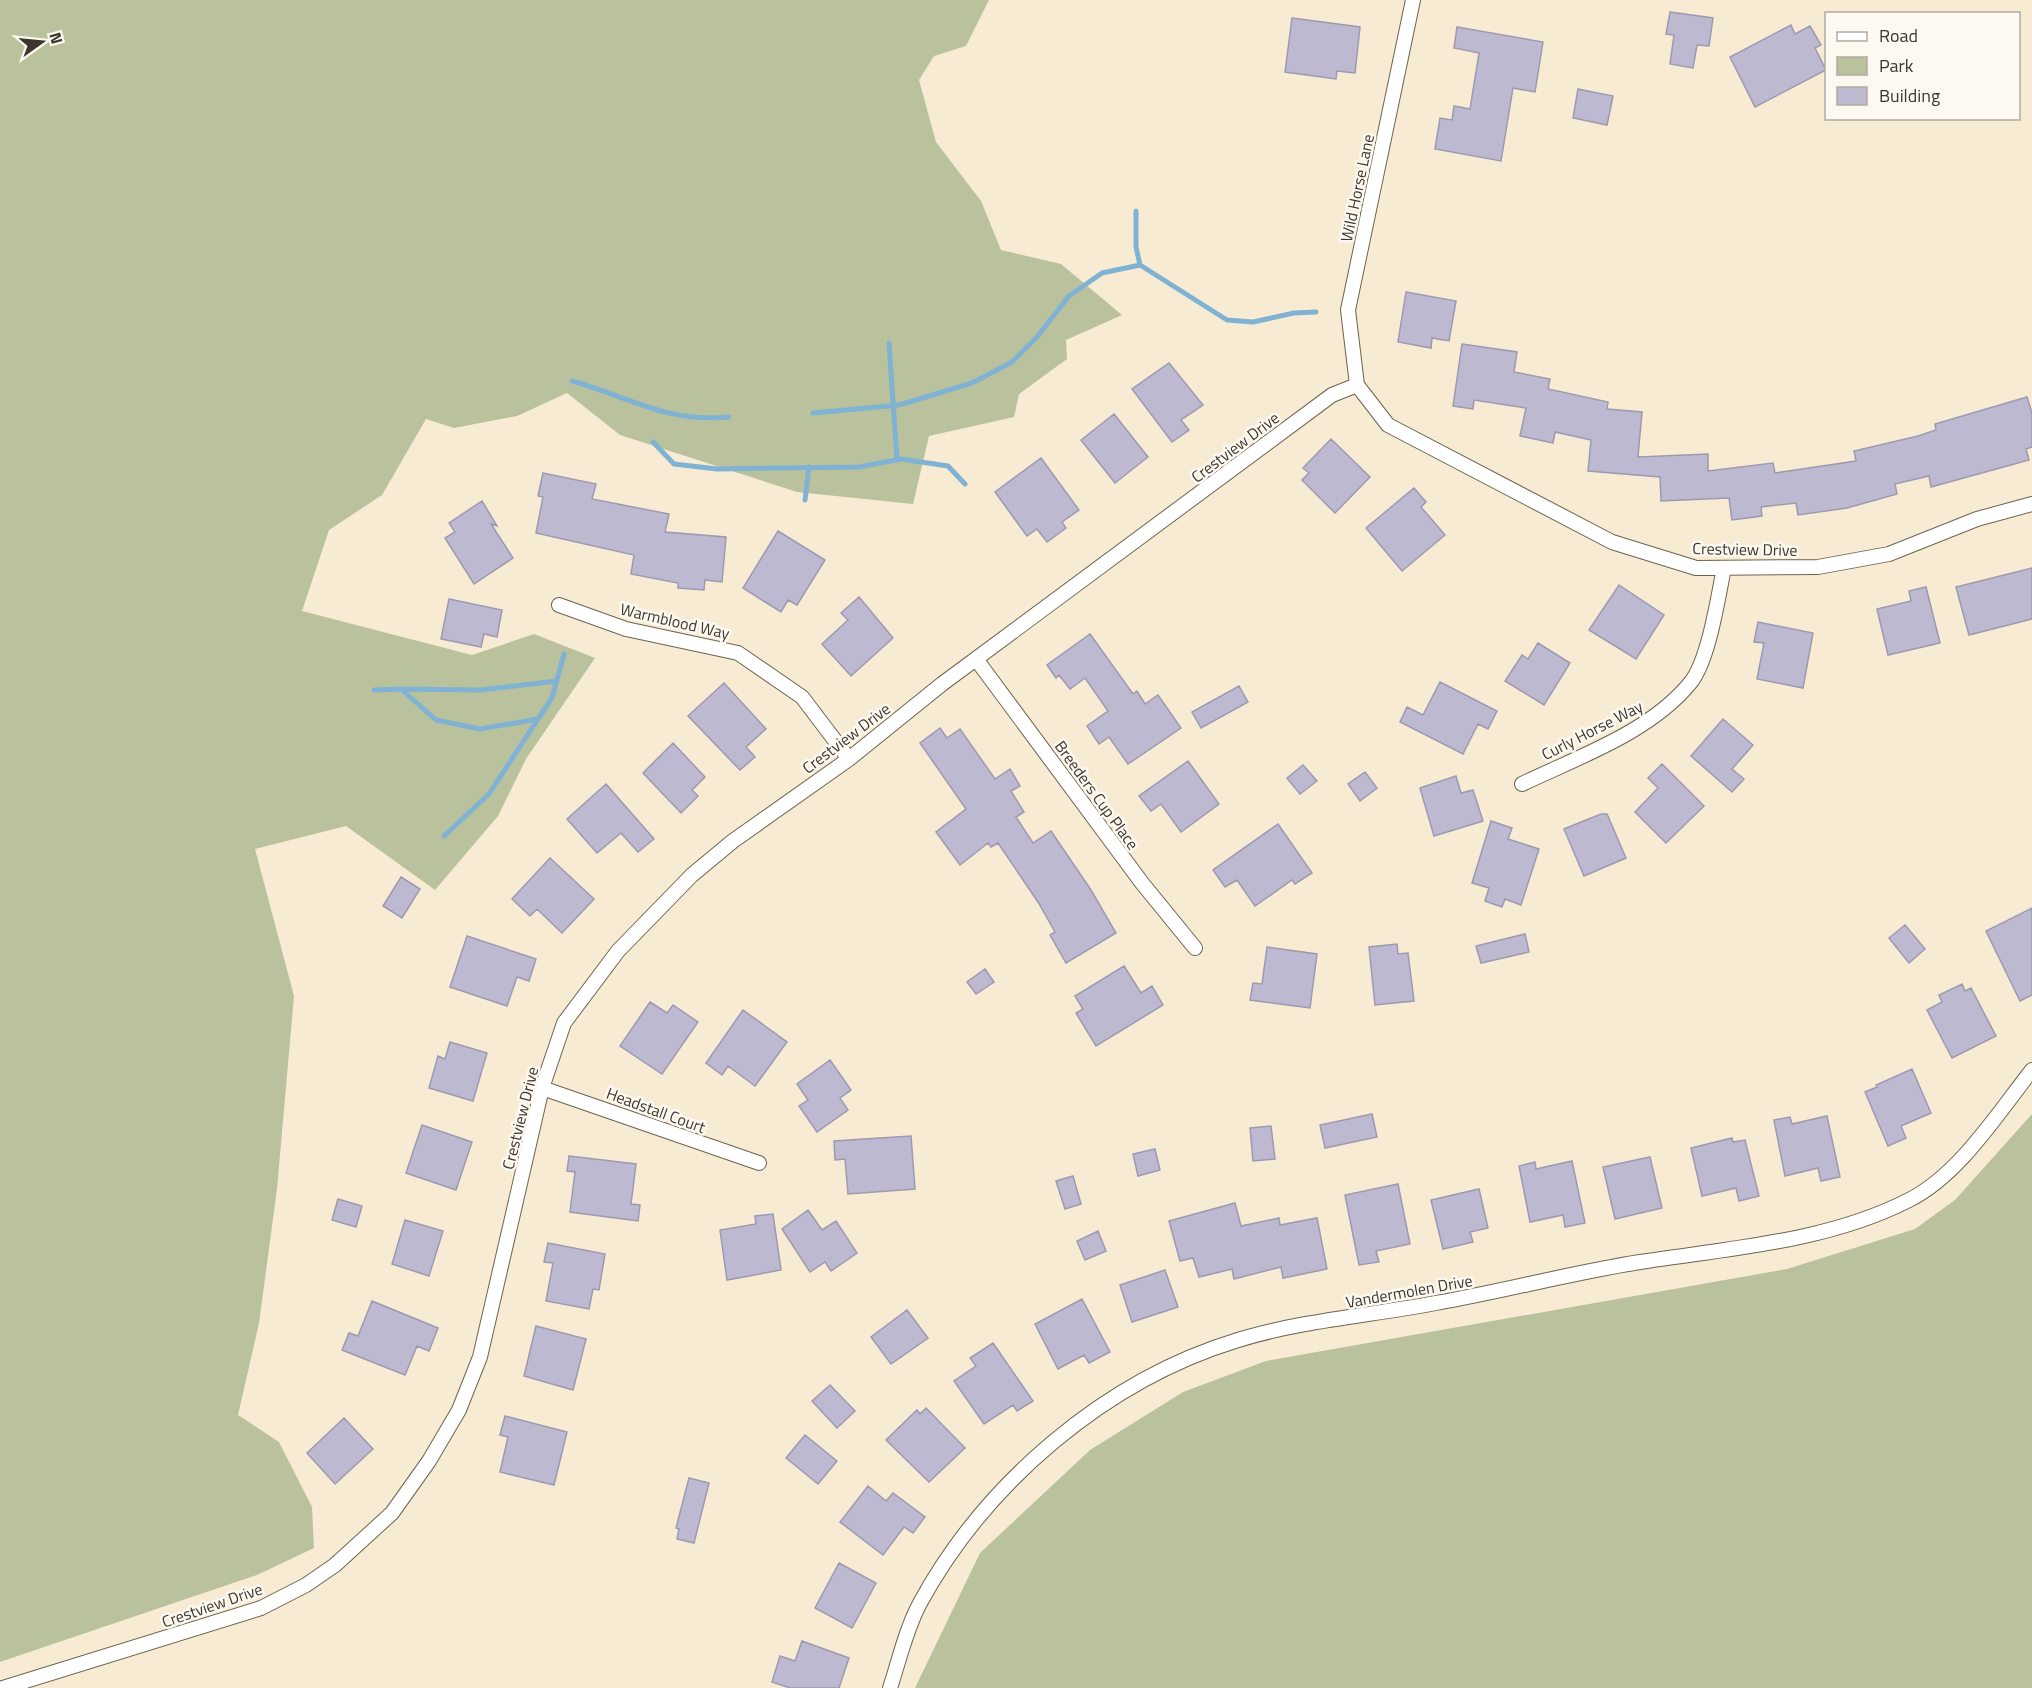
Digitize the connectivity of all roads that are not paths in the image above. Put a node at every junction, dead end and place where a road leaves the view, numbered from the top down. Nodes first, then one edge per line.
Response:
1 (1413, 0) edge
2 (1357, 385) junction
3 (2032, 504) edge
4 (1724, 568) junction
5 (559, 605) dead end
6 (976, 659) junction
7 (849, 759) junction
8 (1522, 784) dead end
9 (1195, 948) dead end
10 (2032, 1070) edge
11 (542, 1088) junction
12 (759, 1163) dead end
13 (3, 1688) edge
14 (890, 1688) edge

1 - 2 street, Wild Horse Lane
2 - 4 street, Crestview Drive
2 - 6 street, Crestview Drive
3 - 4 street, Crestview Drive
4 - 8 street, Curly Horse Way
5 - 7 street, Warmblood Way
6 - 7 street, Crestview Drive
6 - 9 street, Breeders Cup Place
7 - 11 street, Crestview Drive
10 - 14 street, Vandermolen Drive
11 - 12 street, Headstall Court
11 - 13 street, Crestview Drive

